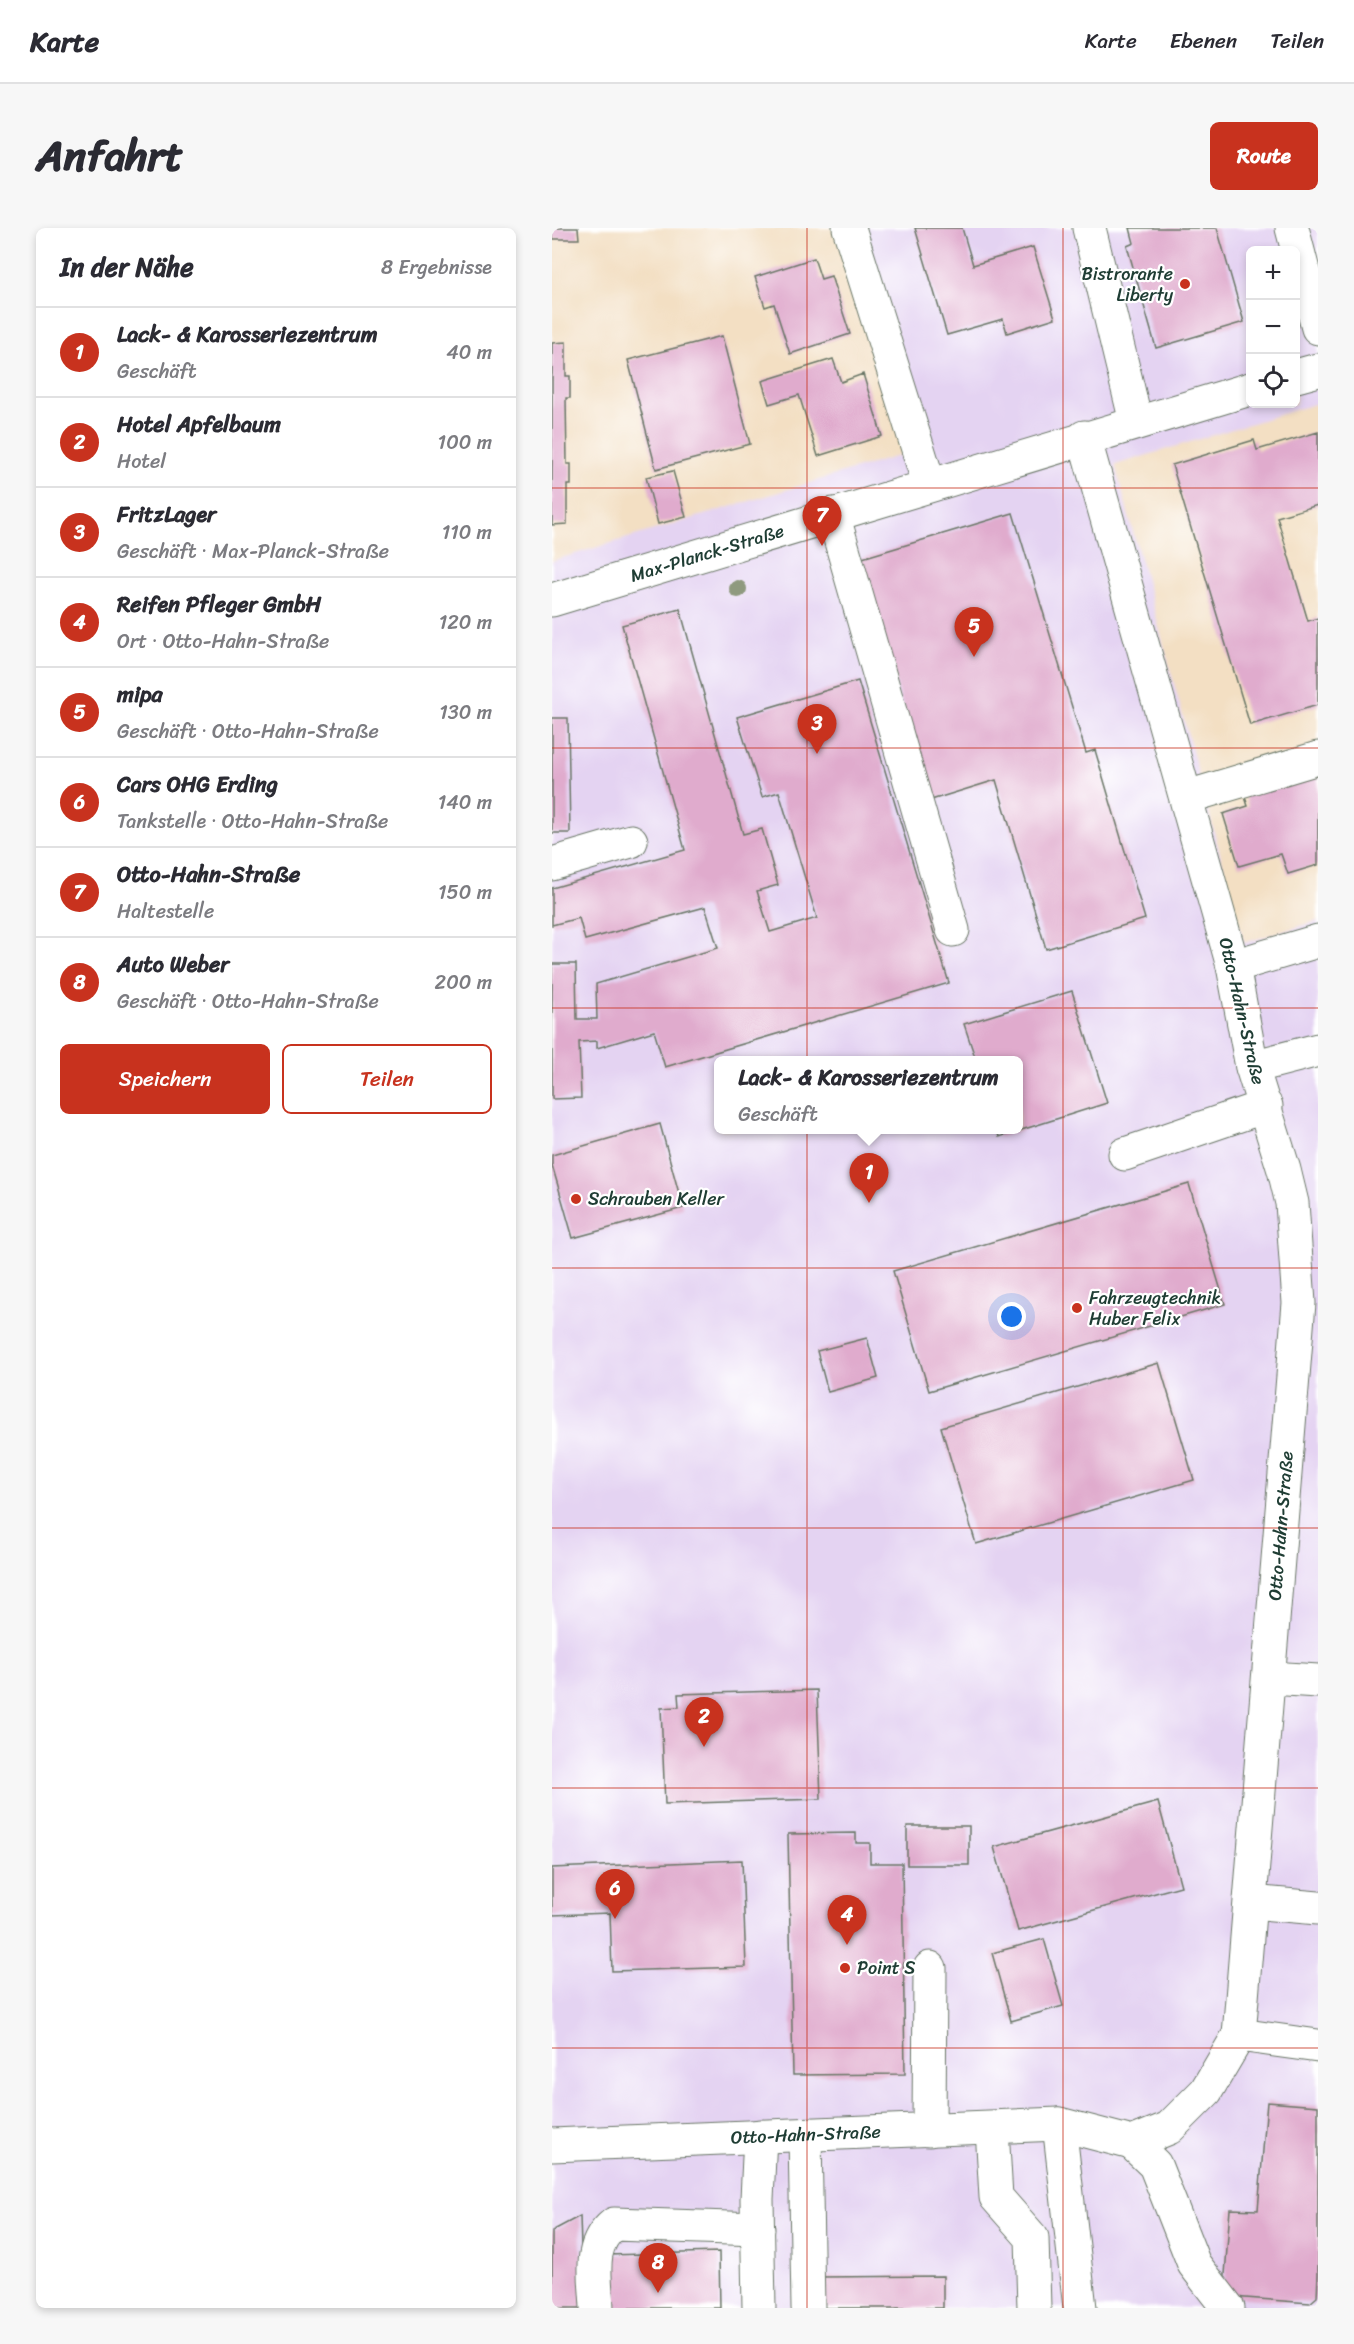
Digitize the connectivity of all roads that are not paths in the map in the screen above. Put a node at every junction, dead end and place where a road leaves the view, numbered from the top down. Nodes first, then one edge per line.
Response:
1 (849, 228) edge
2 (1089, 228) edge
3 (1292, 228) edge
4 (1318, 328) edge
5 (1318, 370) edge
6 (1300, 375) edge
7 (1246, 390) edge
8 (1136, 422) junction
9 (1084, 438) junction
10 (929, 484) junction
11 (833, 514) junction
12 (552, 600) edge
13 (1318, 758) edge
14 (1187, 797) junction
15 (631, 841) dead end
16 (552, 864) edge
17 (953, 930) dead end
18 (1318, 940) edge
19 (1233, 966) junction
20 (1318, 1050) edge
21 (1252, 1067) junction
22 (1266, 1106) junction
23 (1125, 1154) dead end
24 (1270, 1678) junction
25 (1318, 1681) edge
26 (1251, 1902) junction
27 (1318, 1908) edge
28 (930, 1968) dead end
29 (1239, 2036) junction
30 (1318, 2046) edge
31 (1059, 2124) junction
32 (992, 2129) junction
33 (929, 2130) junction
34 (805, 2134) junction
35 (760, 2136) junction
36 (1132, 2143) junction
37 (552, 2145) edge
38 (758, 2229) junction
39 (597, 2308) edge
40 (759, 2308) edge
41 (808, 2308) edge
42 (1034, 2308) edge
43 (1080, 2308) edge
44 (1228, 2308) edge

1 - 10 street
2 - 8 street
3 - 4 street
5 - 6 street
7 - 8 street, Max-Planck-Straße
8 - 9 street, Max-Planck-Straße
9 - 10 street, Max-Planck-Straße
9 - 14 street, Otto-Hahn-Straße
10 - 11 street, Max-Planck-Straße
11 - 12 street, Max-Planck-Straße
11 - 17 street
13 - 14 street
14 - 19 street, Otto-Hahn-Straße
15 - 16 street
18 - 19 street
19 - 21 street, Otto-Hahn-Straße
20 - 21 street
21 - 22 street, Otto-Hahn-Straße
22 - 23 street
22 - 24 street, Otto-Hahn-Straße
24 - 25 street
24 - 26 street, Otto-Hahn-Straße
26 - 27 street
26 - 29 street, Otto-Hahn-Straße
28 - 33 street
29 - 30 street
29 - 36 street, Otto-Hahn-Straße
31 - 32 street, Otto-Hahn-Straße
31 - 36 street, Otto-Hahn-Straße
31 - 43 street
32 - 33 street, Otto-Hahn-Straße
32 - 42 street
33 - 34 street, Otto-Hahn-Straße
34 - 35 street, Otto-Hahn-Straße
34 - 41 street
35 - 37 street, Otto-Hahn-Straße
35 - 38 street
36 - 44 street
38 - 39 street
38 - 40 street

